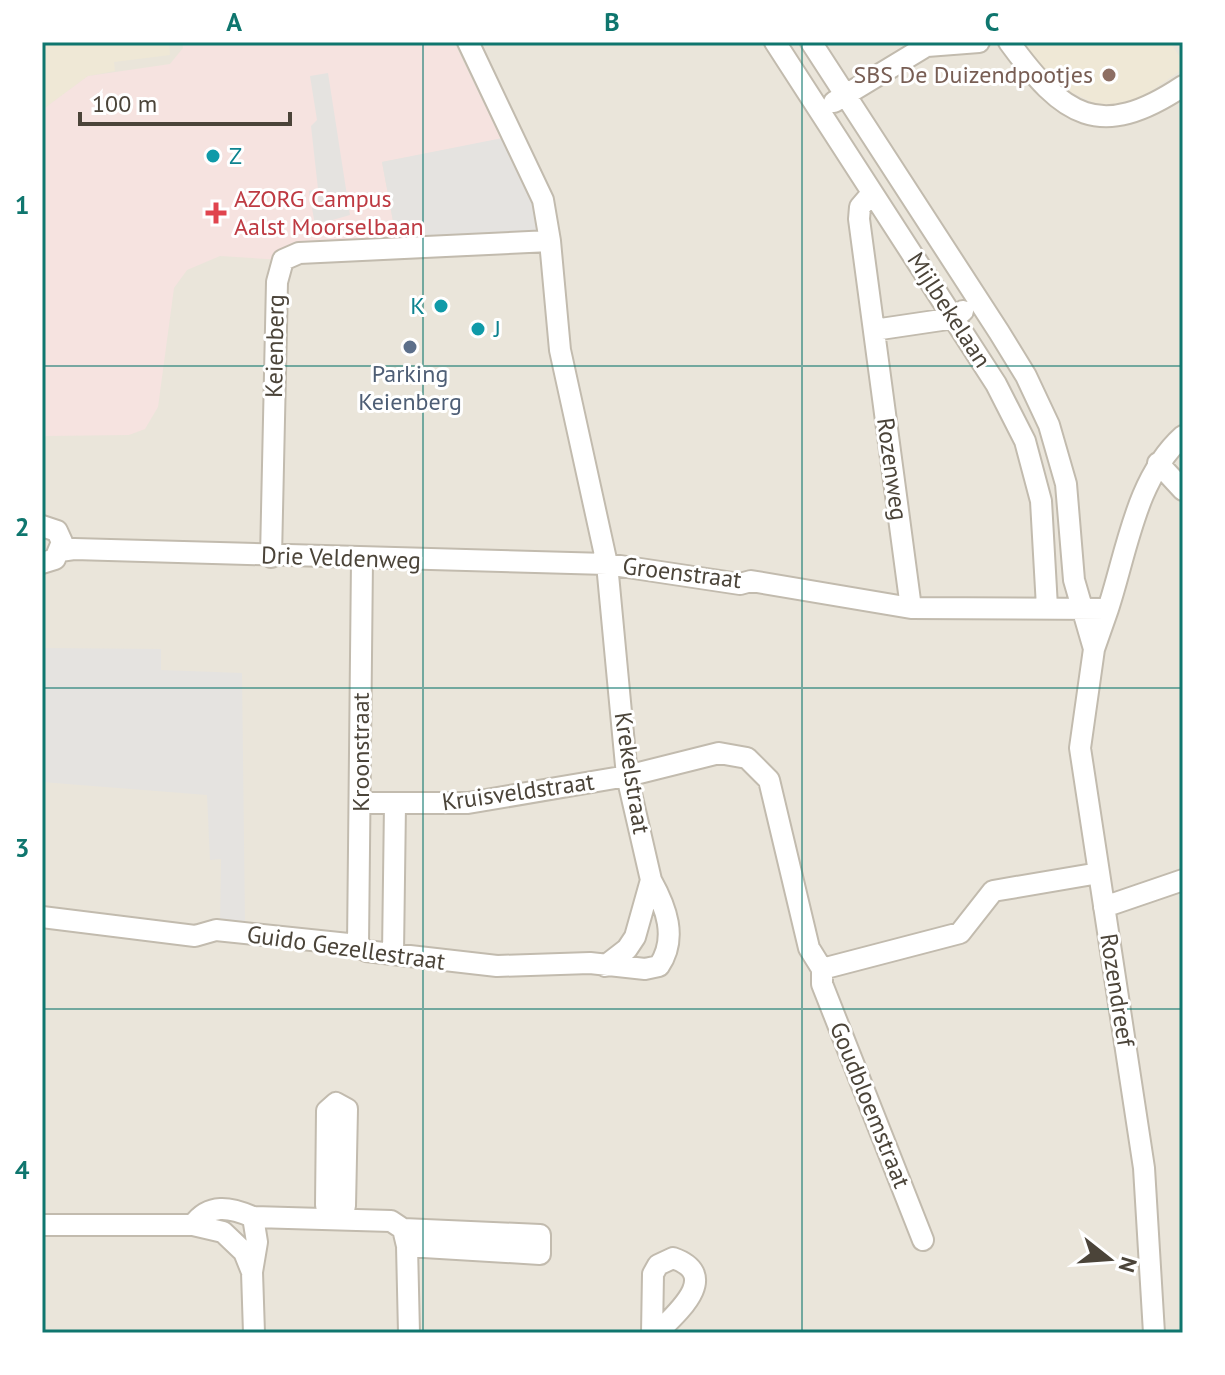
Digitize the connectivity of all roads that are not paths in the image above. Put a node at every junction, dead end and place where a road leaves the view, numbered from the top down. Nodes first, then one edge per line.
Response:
1 (468, 42) edge
2 (775, 42) edge
3 (811, 42) edge
4 (979, 42) edge
5 (1009, 42) edge
6 (930, 44) edge
7 (1183, 86) edge
8 (845, 95) junction
9 (821, 111) junction
10 (872, 193) junction
11 (550, 241) junction
12 (976, 301) junction
13 (955, 318) junction
14 (874, 330) junction
15 (1183, 436) edge
16 (1158, 463) junction
17 (1183, 490) edge
18 (42, 526) edge
19 (65, 547) junction
20 (271, 557) junction
21 (362, 560) junction
22 (42, 563) edge
23 (607, 564) junction
24 (1047, 607) junction
25 (911, 608) junction
26 (1080, 608) junction
27 (1108, 609) junction
28 (1094, 649) junction
29 (627, 776) junction
30 (361, 803) junction
31 (395, 804) junction
32 (1099, 873) junction
33 (651, 880) junction
34 (1183, 880) edge
35 (1104, 907) junction
36 (42, 917) edge
37 (358, 945) junction
38 (393, 953) junction
39 (605, 966) junction
40 (822, 969) junction
41 (253, 1217) junction
42 (42, 1225) edge
43 (193, 1225) junction
44 (405, 1238) junction
45 (923, 1240) dead end
46 (252, 1272) junction
47 (254, 1333) edge
48 (409, 1333) edge
49 (1154, 1333) edge

1 - 11 street, Groenstraat
2 - 9 street, Mijlbekelaan
3 - 8 street, Mijlbekelaan
4 - 6 street
5 - 7 street
6 - 8 street
8 - 9 street
8 - 12 street, Mijlbekelaan
9 - 10 street, Mijlbekelaan
10 - 13 street, Mijlbekelaan
10 - 14 street, Rozenweg
11 - 20 street, Keienberg
11 - 23 street, Groenstraat
12 - 13 street
12 - 26 street, Mijlbekelaan
13 - 14 street
13 - 24 street, Mijlbekelaan
14 - 25 street, Rozenweg
15 - 16 street
16 - 17 street
16 - 27 street
18 - 19 street
19 - 20 street, Drie Veldenweg
19 - 22 street
20 - 21 street, Drie Veldenweg
21 - 23 street, Drie Veldenweg
21 - 30 street, Kroonstraat
23 - 25 street, Groenstraat
23 - 29 street, Krekelstraat
24 - 25 street, Groenstraat
24 - 26 street, Groenstraat
26 - 27 street, Groenstraat
26 - 28 street, Rozendreef
27 - 28 street, Rozendreef
28 - 32 street, Rozendreef
29 - 31 street, Kruisveldstraat
29 - 33 street, Krekelstraat
29 - 40 street, Goudbloemstraat
30 - 31 street, Kruisveldstraat
30 - 37 street, Kroonstraat
31 - 38 street, Kroonstraat
32 - 35 street, Rozendreef
32 - 40 street
33 - 39 street, Krekelstraat
33 - 39 street, Guido Gezellestraat
34 - 35 street
35 - 49 street, Rozendreef
36 - 37 street, Guido Gezellestraat
37 - 38 street, Guido Gezellestraat
38 - 39 street, Guido Gezellestraat
40 - 45 street, Goudbloemstraat
41 - 43 street
41 - 44 street
41 - 46 street
42 - 43 street
43 - 46 street
44 - 44 street
44 - 48 street
46 - 47 street

